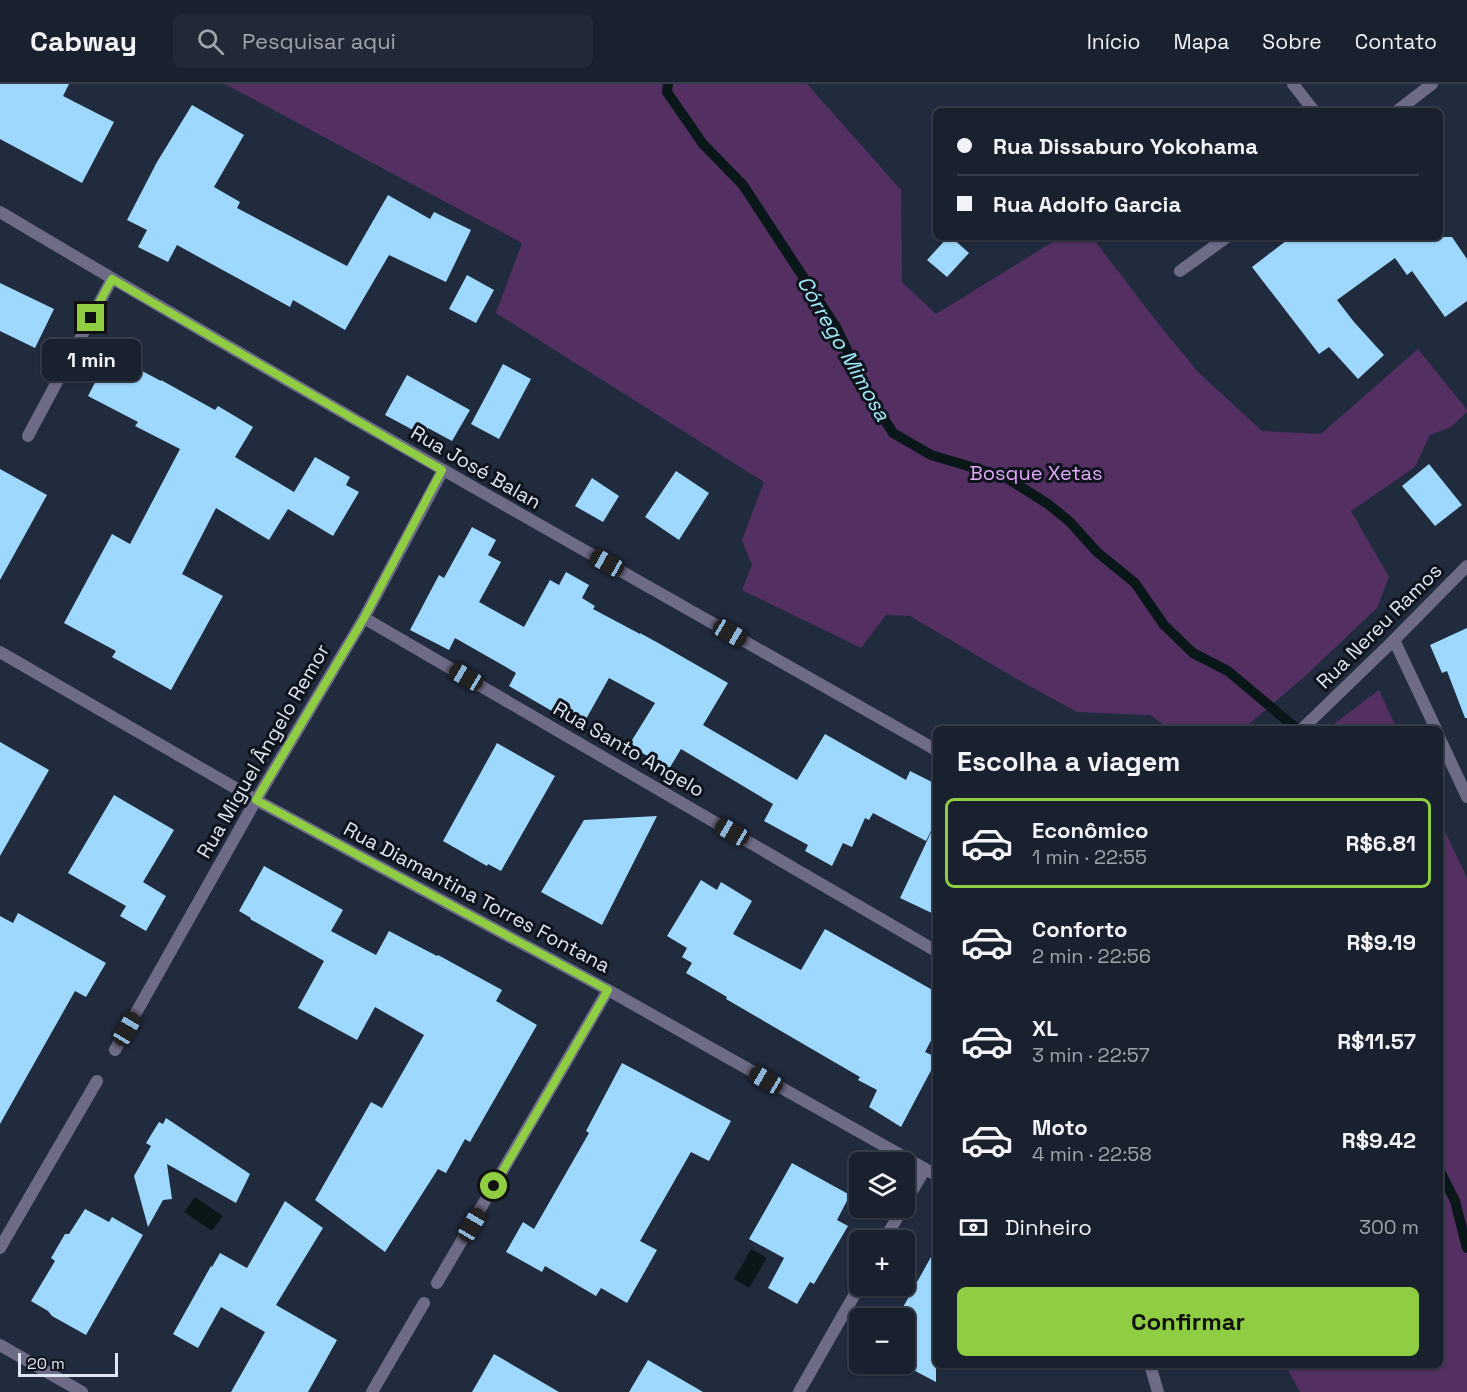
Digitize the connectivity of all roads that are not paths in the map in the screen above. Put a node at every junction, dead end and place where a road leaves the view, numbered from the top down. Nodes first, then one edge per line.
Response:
1 (1293, 84) edge
2 (1432, 84) edge
3 (1312, 108) edge
4 (1400, 108) edge
5 (0, 212) edge
6 (1223, 240) edge
7 (1180, 271) dead end
8 (112, 279) junction
9 (28, 436) dead end
10 (442, 470) junction
11 (1467, 566) edge
12 (364, 618) junction
13 (1394, 640) junction
14 (0, 652) edge
15 (1305, 726) edge
16 (1435, 726) edge
17 (1443, 745) edge
18 (933, 748) edge
19 (1467, 797) edge
20 (256, 800) junction
21 (933, 949) edge
22 (608, 990) junction
23 (115, 1050) dead end
24 (98, 1081) dead end
25 (925, 1169) junction
26 (933, 1173) edge
27 (915, 1187) edge
28 (0, 1248) edge
29 (437, 1283) dead end
30 (854, 1296) edge
31 (424, 1303) dead end
32 (0, 1345) edge
33 (1151, 1368) edge
34 (82, 1392) edge
35 (372, 1392) edge
36 (799, 1392) edge
37 (1158, 1392) edge

1 - 3 street
2 - 4 street
5 - 8 street, Rua José Balan
6 - 7 street
8 - 9 street
8 - 10 street, Rua José Balan
10 - 12 street, Rua Miguel Ângelo Remor
10 - 18 street, Rua José Balan
11 - 13 street, Rua Nereu Ramos
12 - 20 street, Rua Miguel Ângelo Remor
12 - 21 street, Rua Santo Angelo
13 - 15 street, Rua Nereu Ramos
13 - 16 street
14 - 20 street, Rua Diamantina Torres Fontana
17 - 19 street
20 - 22 street, Rua Diamantina Torres Fontana
20 - 23 street, Rua Miguel Ângelo Remor
22 - 25 street, Rua Diamantina Torres Fontana
22 - 29 street
24 - 28 street
25 - 26 street, Rua Diamantina Torres Fontana
25 - 27 street
30 - 36 street
31 - 35 street
32 - 34 street
33 - 37 street

